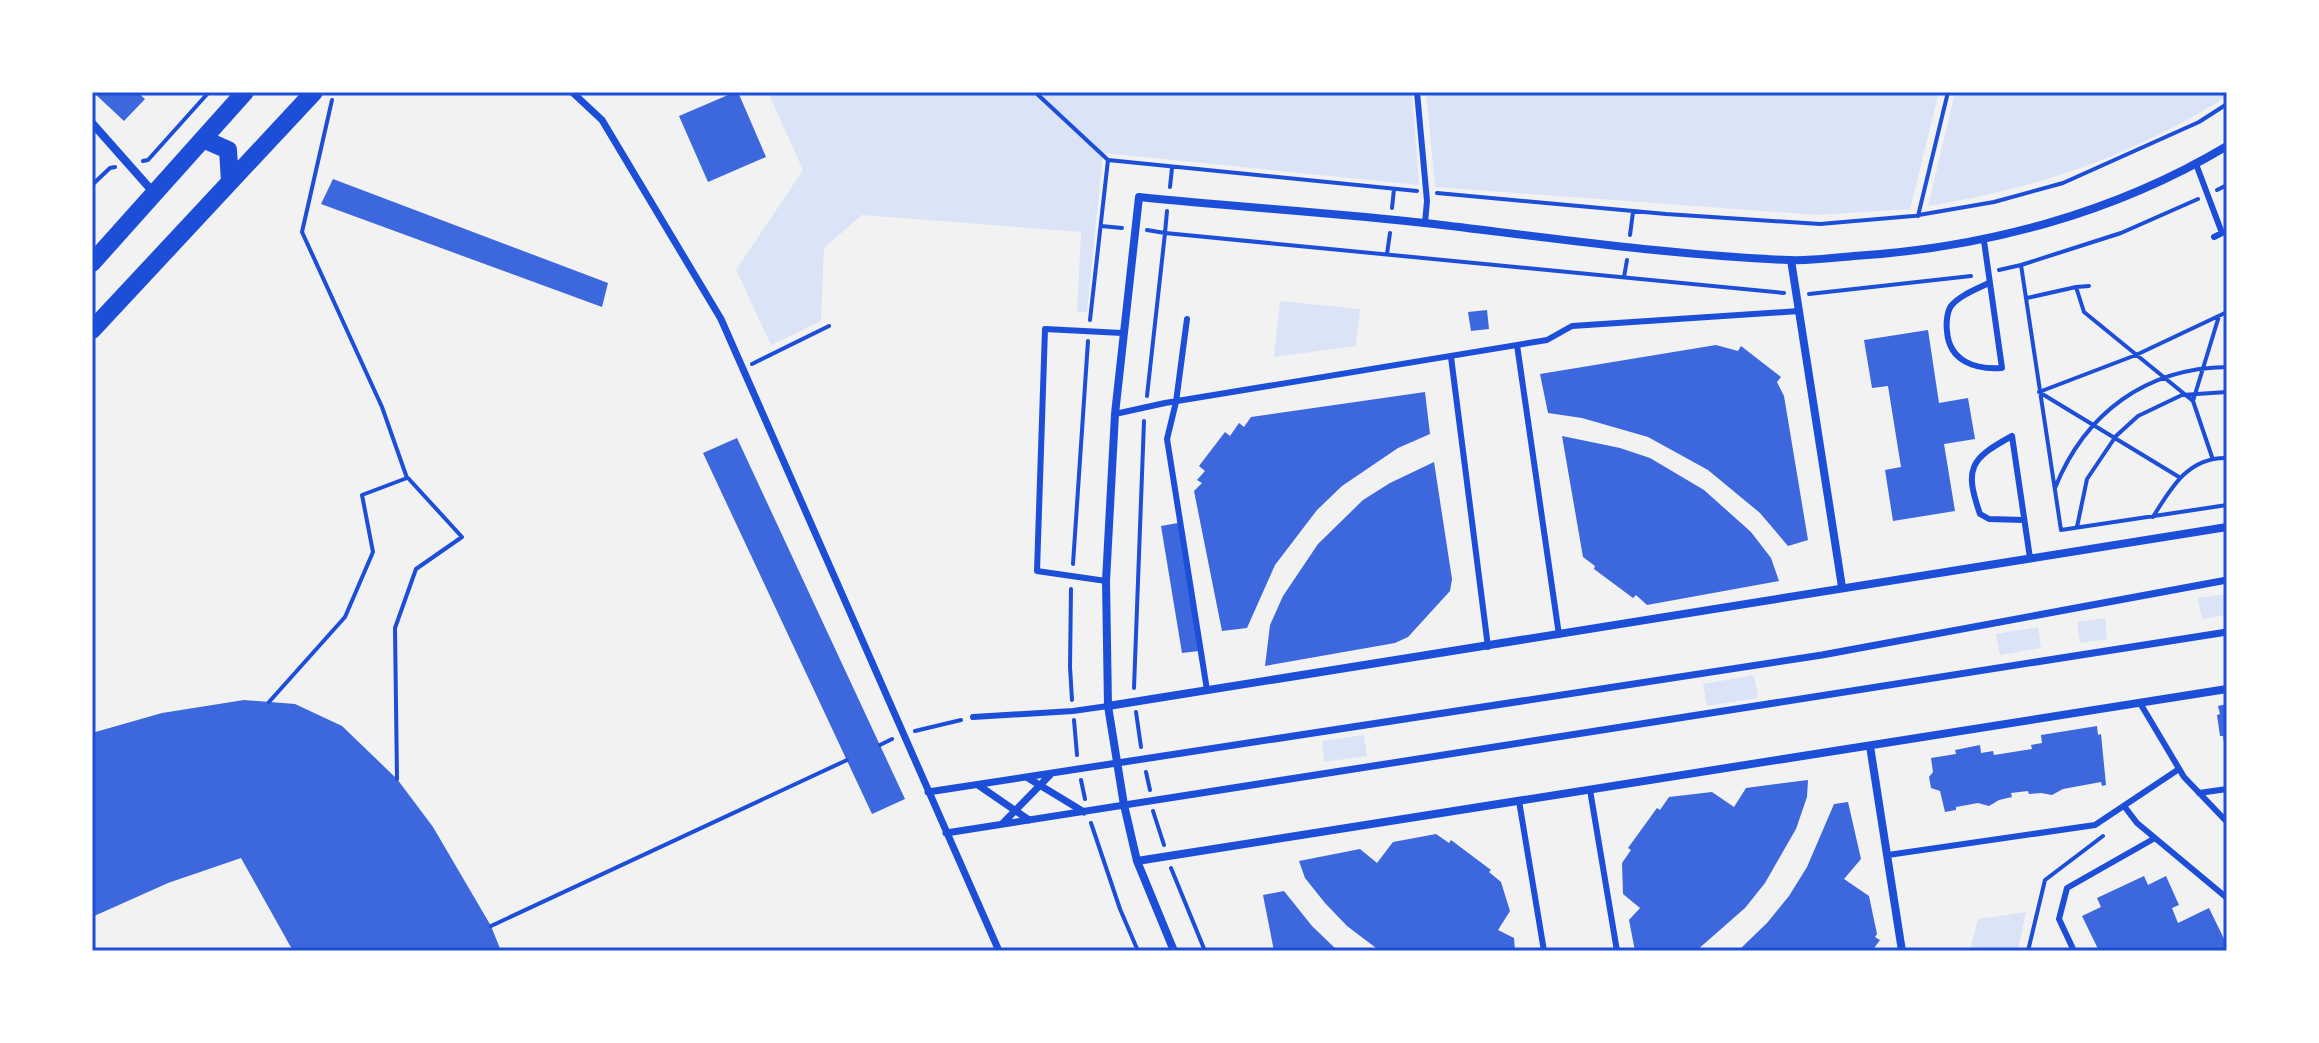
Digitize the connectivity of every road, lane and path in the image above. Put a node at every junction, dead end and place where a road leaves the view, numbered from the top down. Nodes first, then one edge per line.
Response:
1 (209, 92) edge
2 (245, 92) edge
3 (314, 92) edge
4 (572, 92) edge
5 (1035, 92) edge
6 (1417, 92) edge
7 (1948, 92) edge
8 (332, 99) dead end
9 (2227, 104) edge
10 (92, 123) edge
11 (203, 139) junction
12 (2227, 146) edge
13 (1108, 160) junction
14 (2196, 164) junction
15 (130, 165) junction
16 (230, 182) junction
17 (92, 185) edge
18 (2227, 185) edge
19 (1426, 192) junction
20 (154, 193) junction
21 (2207, 194) junction
22 (1918, 216) junction
23 (1425, 223) junction
24 (2214, 237) dead end
25 (1984, 241) junction
26 (1791, 260) junction
27 (92, 263) edge
28 (2021, 265) junction
29 (1987, 272) junction
30 (1989, 283) junction
31 (2089, 286) dead end
32 (2076, 287) junction
33 (1796, 294) junction
34 (2027, 298) junction
35 (1799, 311) junction
36 (2227, 312) edge
37 (2219, 316) junction
38 (1187, 319) dead end
39 (829, 326) dead end
40 (92, 330) edge
41 (1089, 331) junction
42 (1122, 333) junction
43 (1517, 345) junction
44 (2136, 355) junction
45 (1451, 357) junction
46 (2203, 367) junction
47 (2227, 367) edge
48 (743, 368) junction
49 (2161, 377) junction
50 (2039, 392) junction
51 (2196, 392) junction
52 (2227, 392) edge
53 (2182, 395) junction
54 (2193, 401) junction
55 (1176, 402) junction
56 (1145, 409) junction
57 (1115, 414) junction
58 (2092, 424) junction
59 (2116, 436) junction
60 (2212, 457) junction
61 (2227, 458) edge
62 (2179, 477) junction
63 (407, 478) junction
64 (2054, 490) junction
65 (2227, 505) edge
66 (2153, 517) junction
67 (2024, 520) junction
68 (2077, 527) junction
69 (2227, 527) edge
70 (2030, 558) junction
71 (1072, 577) junction
72 (2227, 580) edge
73 (1106, 581) junction
74 (1842, 587) junction
75 (2227, 632) edge
76 (1559, 636) junction
77 (1488, 647) junction
78 (2227, 689) edge
79 (1207, 690) junction
80 (269, 702) dead end
81 (1135, 703) junction
82 (2140, 703) junction
83 (1108, 706) junction
84 (1073, 711) junction
85 (973, 717) joint
86 (902, 734) junction
87 (880, 745) dead end
88 (1870, 746) junction
89 (847, 760) dead end
90 (1144, 760) junction
91 (1116, 764) junction
92 (2179, 769) junction
93 (1079, 770) junction
94 (1050, 774) junction
95 (1028, 778) junction
96 (397, 779) dead end
97 (978, 785) junction
98 (1040, 785) junction
99 (2227, 789) edge
100 (1590, 790) junction
101 (928, 792) junction
102 (2199, 793) junction
103 (1152, 801) junction
104 (1519, 801) junction
105 (1124, 805) junction
106 (2124, 806) junction
107 (1015, 811) junction
108 (1086, 812) junction
109 (1029, 820) junction
110 (2227, 822) edge
111 (1001, 824) junction
112 (946, 833) junction
113 (2155, 838) junction
114 (1888, 855) junction
115 (1167, 856) junction
116 (1137, 861) junction
117 (2227, 898) edge
118 (491, 926) dead end
119 (999, 951) edge
120 (1138, 951) edge
121 (1174, 951) edge
122 (1205, 951) edge
123 (1544, 951) edge
124 (1617, 951) edge
125 (1902, 951) edge
126 (2074, 951) edge

1 - 15 path
2 - 11 main road
3 - 16 main road
4 - 48 street
5 - 13 path
6 - 19 lane
7 - 22 path
8 - 63 path
9 - 22 path
10 - 15 street
11 - 16 main road
11 - 20 main road
12 - 14 street
13 - 19 path
13 - 41 path
14 - 21 lane
14 - 25 street
15 - 17 path
15 - 20 street
16 - 40 main road
18 - 21 path
19 - 22 path
19 - 23 lane
20 - 27 main road
21 - 24 lane
21 - 28 path
23 - 26 street
23 - 42 street
25 - 26 street
25 - 29 lane
26 - 33 street
28 - 29 path
28 - 34 path
29 - 30 lane
29 - 33 path
30 - 30 lane
31 - 32 path
32 - 34 path
32 - 44 path
33 - 35 street
33 - 56 path
34 - 50 path
35 - 43 lane
35 - 74 street
36 - 37 path
37 - 44 path
37 - 46 path
38 - 55 lane
39 - 48 path
41 - 42 lane
41 - 71 path
41 - 71 lane
42 - 57 street
43 - 45 lane
43 - 76 lane
44 - 49 path
44 - 50 path
45 - 55 lane
45 - 77 lane
46 - 47 path
46 - 49 path
46 - 51 path
48 - 86 street
49 - 53 path
49 - 58 path
50 - 58 path
50 - 64 path
51 - 52 path
51 - 53 path
51 - 54 path
53 - 54 path
53 - 59 path
54 - 60 path
55 - 56 lane
55 - 79 lane
56 - 57 lane
56 - 81 path
57 - 73 street
58 - 59 path
58 - 64 path
59 - 62 path
59 - 68 path
60 - 61 path
60 - 62 path
62 - 66 path
63 - 80 path
63 - 96 path
64 - 68 path
65 - 66 path
66 - 68 path
67 - 67 lane
67 - 70 lane
69 - 70 street
70 - 74 street
71 - 73 lane
71 - 84 path
72 - 90 street
73 - 83 street
74 - 76 street
75 - 103 street
76 - 77 street
77 - 79 street
78 - 82 street
79 - 81 street
81 - 83 street
81 - 90 path
82 - 88 street
82 - 92 lane
83 - 84 lane
83 - 91 street
84 - 85 lane
84 - 93 path
85 - 86 path
86 - 87 path
86 - 101 street
88 - 100 street
88 - 114 street
89 - 118 path
90 - 91 street
90 - 103 path
91 - 93 street
91 - 105 street
92 - 102 lane
92 - 106 lane
93 - 94 street
93 - 108 path
94 - 95 street
94 - 98 street
95 - 97 street
95 - 98 street
97 - 101 street
97 - 107 street
98 - 107 street
98 - 108 street
99 - 102 lane
100 - 104 street
100 - 124 lane
101 - 112 street
102 - 110 lane
103 - 105 street
103 - 115 path
104 - 115 street
104 - 123 lane
105 - 108 street
105 - 116 street
106 - 113 lane
106 - 114 lane
107 - 109 street
107 - 111 street
108 - 109 street
108 - 120 path
109 - 111 street
111 - 112 street
112 - 119 street
113 - 117 lane
113 - 126 lane
114 - 125 street
115 - 116 street
115 - 122 path
116 - 121 street

